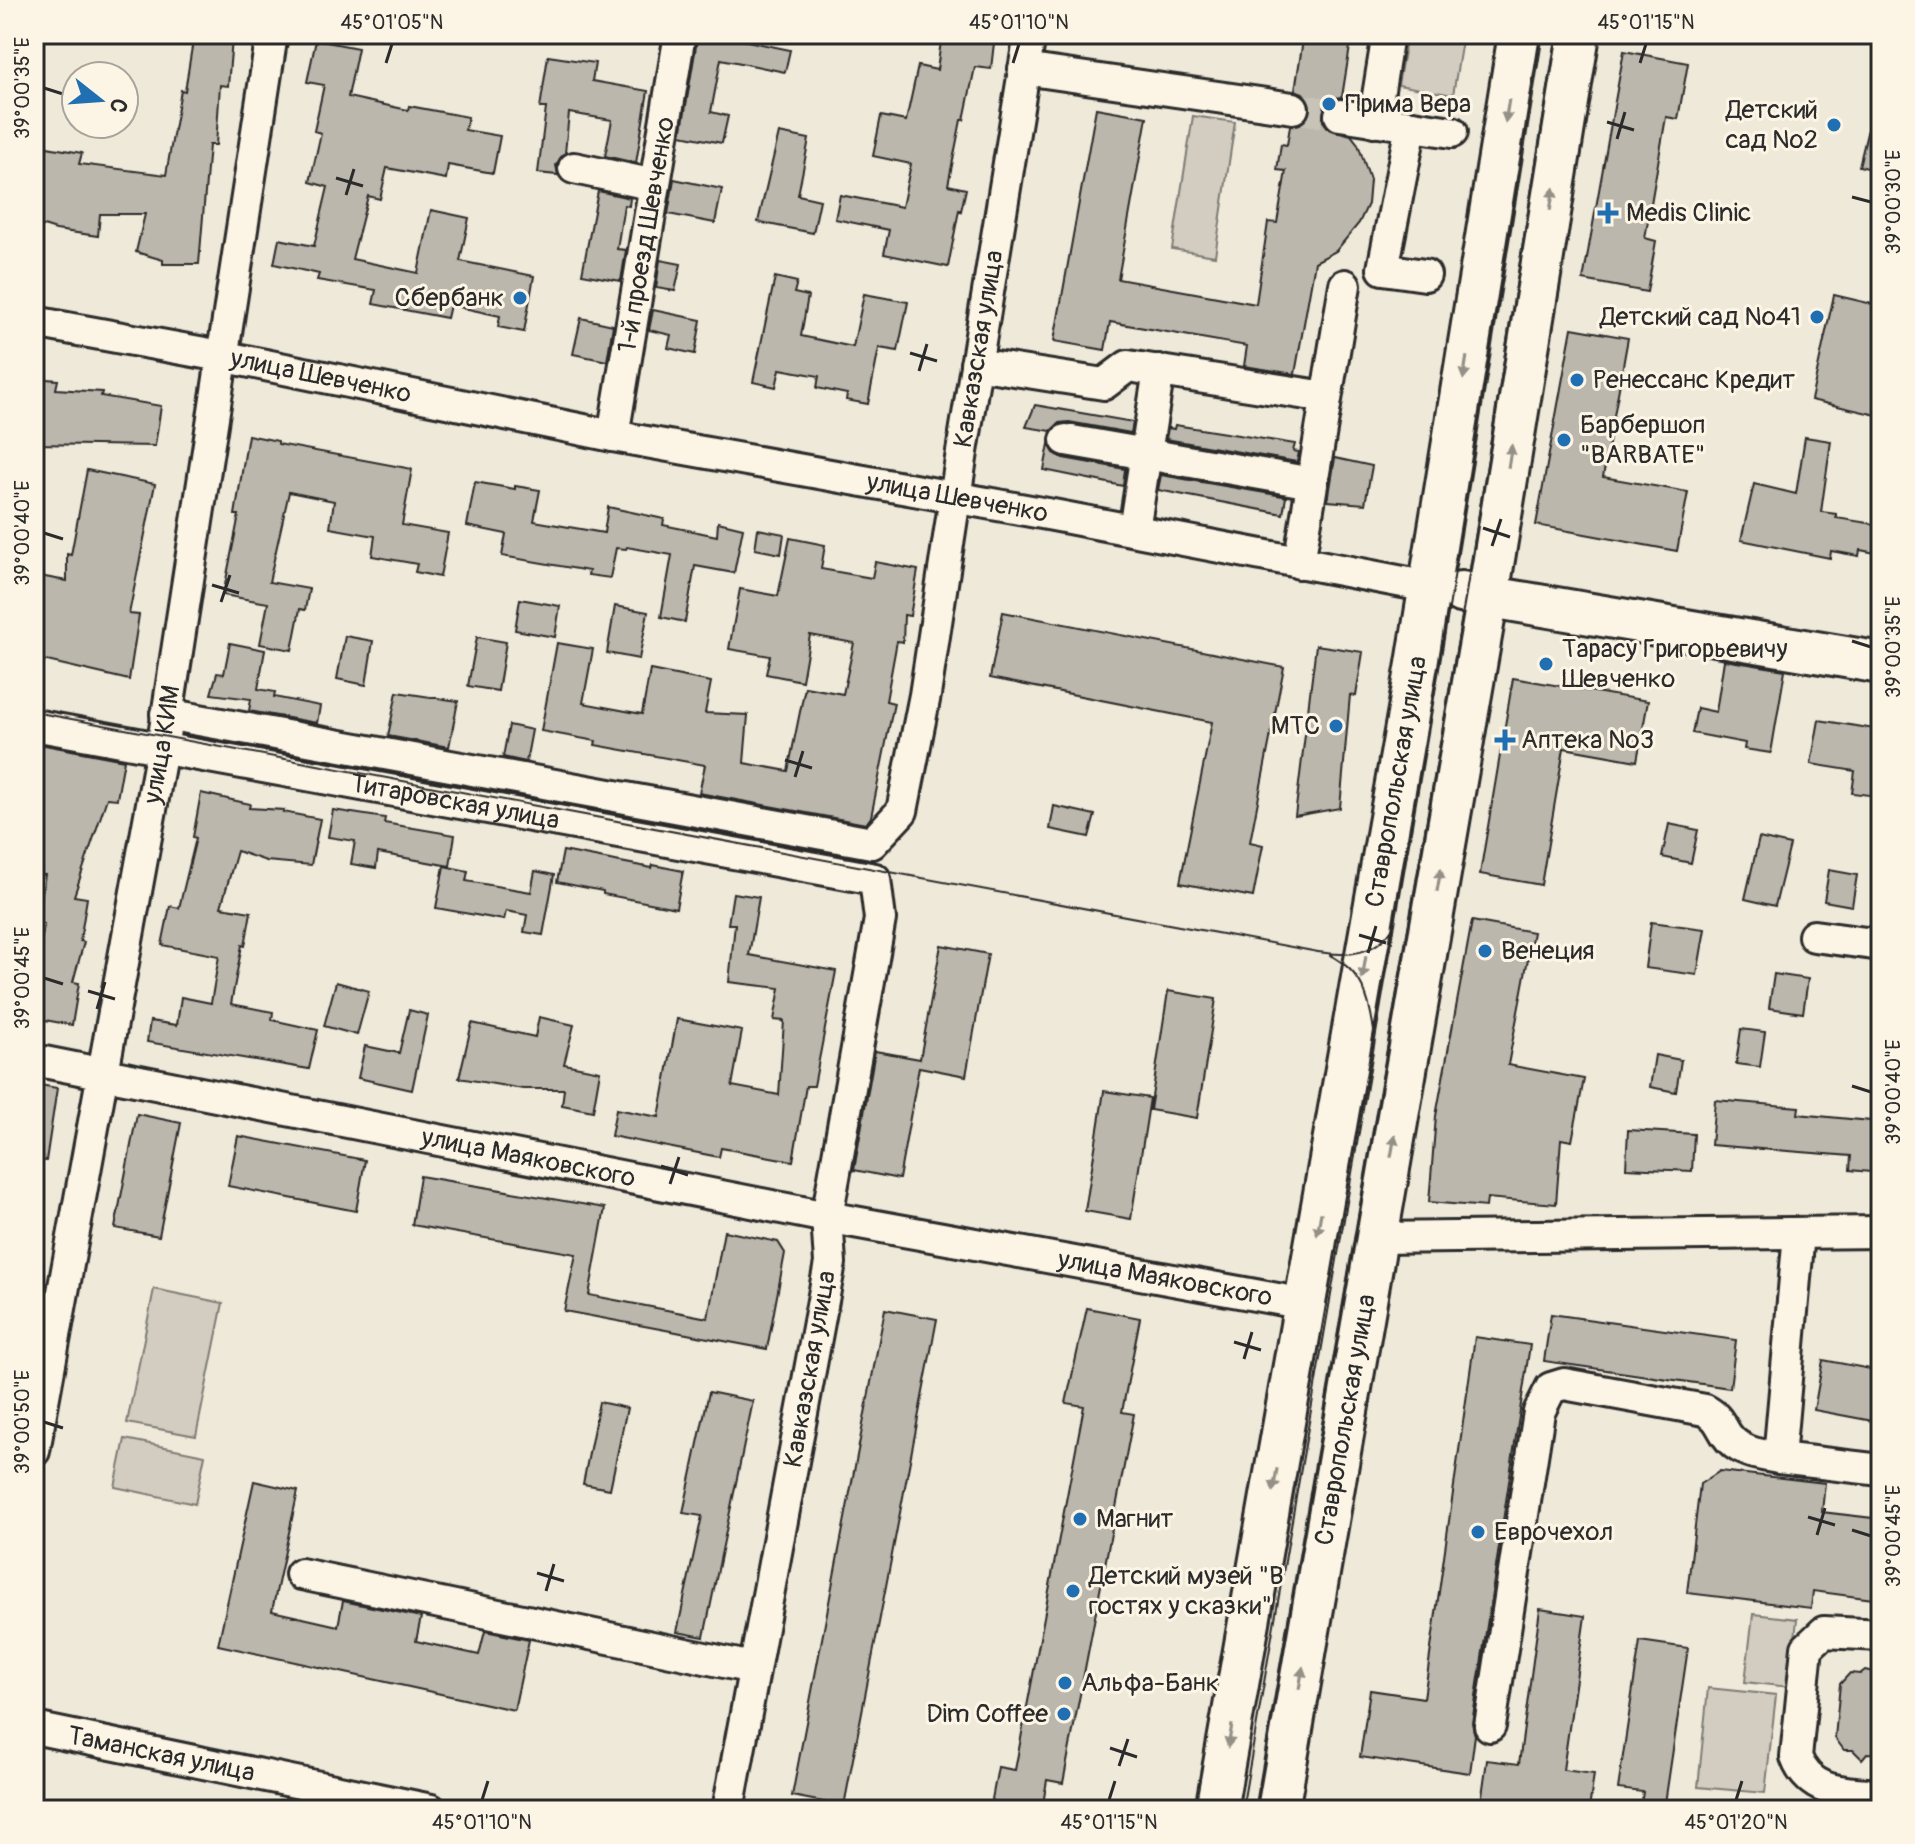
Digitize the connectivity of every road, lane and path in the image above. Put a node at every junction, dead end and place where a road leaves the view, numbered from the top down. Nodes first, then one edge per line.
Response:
1 (272, 34) edge
2 (680, 34) edge
3 (1030, 34) edge
4 (1388, 34) edge
5 (1519, 34) edge
6 (1579, 34) edge
7 (1024, 69) junction
8 (1278, 113) tunnel mouth
9 (1340, 115) tunnel mouth
10 (1374, 121) junction
11 (1411, 126) junction
12 (1452, 132) dead end
13 (574, 168) dead end
14 (655, 185) junction
15 (1425, 275) dead end
16 (1345, 285) dead end
17 (34, 322) edge
18 (221, 356) junction
19 (976, 364) junction
20 (1159, 370) junction
21 (1326, 397) junction
22 (613, 436) junction
23 (1066, 440) dead end
24 (1146, 454) junction
25 (1312, 483) junction
26 (955, 498) junction
27 (1134, 530) junction
28 (1299, 563) junction
29 (1429, 587) junction
30 (1488, 596) junction
31 (1881, 663) edge
32 (166, 714) junction
33 (34, 725) edge
34 (162, 749) junction
35 (872, 843) joint
36 (875, 879) joint
37 (1814, 936) dead end
38 (1881, 945) edge
39 (34, 1060) edge
40 (103, 1074) junction
41 (827, 1217) junction
42 (1881, 1232) edge
43 (1799, 1233) junction
44 (1377, 1238) junction
45 (1305, 1304) junction
46 (40, 1390) edge
47 (34, 1451) edge
48 (1779, 1458) junction
49 (1881, 1470) edge
50 (301, 1574) dead end
51 (1881, 1635) edge
52 (753, 1668) junction
53 (1490, 1726) dead end
54 (34, 1728) edge
55 (1881, 1795) edge
56 (431, 1810) edge
57 (728, 1810) edge
58 (1216, 1810) edge
59 (1278, 1810) edge

1 - 18 street, улица КИМ
2 - 14 street, 1-й проезд Шевченко
3 - 7 street, Кавказская улица
4 - 10 street
5 -> 29 main road, Ставропольская улица
30 -> 6 main road, Ставропольская улица
7 - 8 street
7 - 19 street, Кавказская улица
9 - 10 street
10 - 11 street
11 - 12 street
11 - 15 street
13 - 14 street
14 - 22 street, 1-й проезд Шевченко
16 - 21 street
17 - 18 street, улица Шевченко
18 - 22 street, улица Шевченко
18 - 32 street, улица КИМ
19 - 20 street
19 - 26 street, Кавказская улица
20 - 21 street
20 - 24 street
21 - 25 street
22 - 26 street, улица Шевченко
23 - 24 street
24 - 25 street
24 - 27 street
25 - 28 street
26 - 27 street, улица Шевченко
26 - 35 street, Кавказская улица
27 - 28 street, улица Шевченко
28 - 29 street, улица Шевченко
29 - 30 main road, улица Шевченко
29 -> 45 main road, Ставропольская улица
30 - 31 main road, улица Шевченко
44 -> 30 main road, Ставропольская улица
32 - 34 street, улица КИМ
32 - 35 street, Титаровская улица
33 - 34 street, Титаровская улица
34 - 36 street, Титаровская улица
34 - 40 street, улица КИМ
36 - 41 street, Кавказская улица
37 - 38 street
39 - 40 street, улица Маяковского
40 - 41 street, улица Маяковского
40 - 46 street, улица КИМ
41 - 45 street, улица Маяковского
41 - 52 street, Кавказская улица
42 - 43 street
43 - 44 street
43 - 48 street
59 -> 44 main road, Ставропольская улица
45 -> 58 main road, Ставропольская улица
46 - 47 street, улица КИМ
48 - 49 street
48 - 53 street
50 - 52 street
51 - 55 street
52 - 57 street, Кавказская улица
54 - 56 street, Таманская улица

